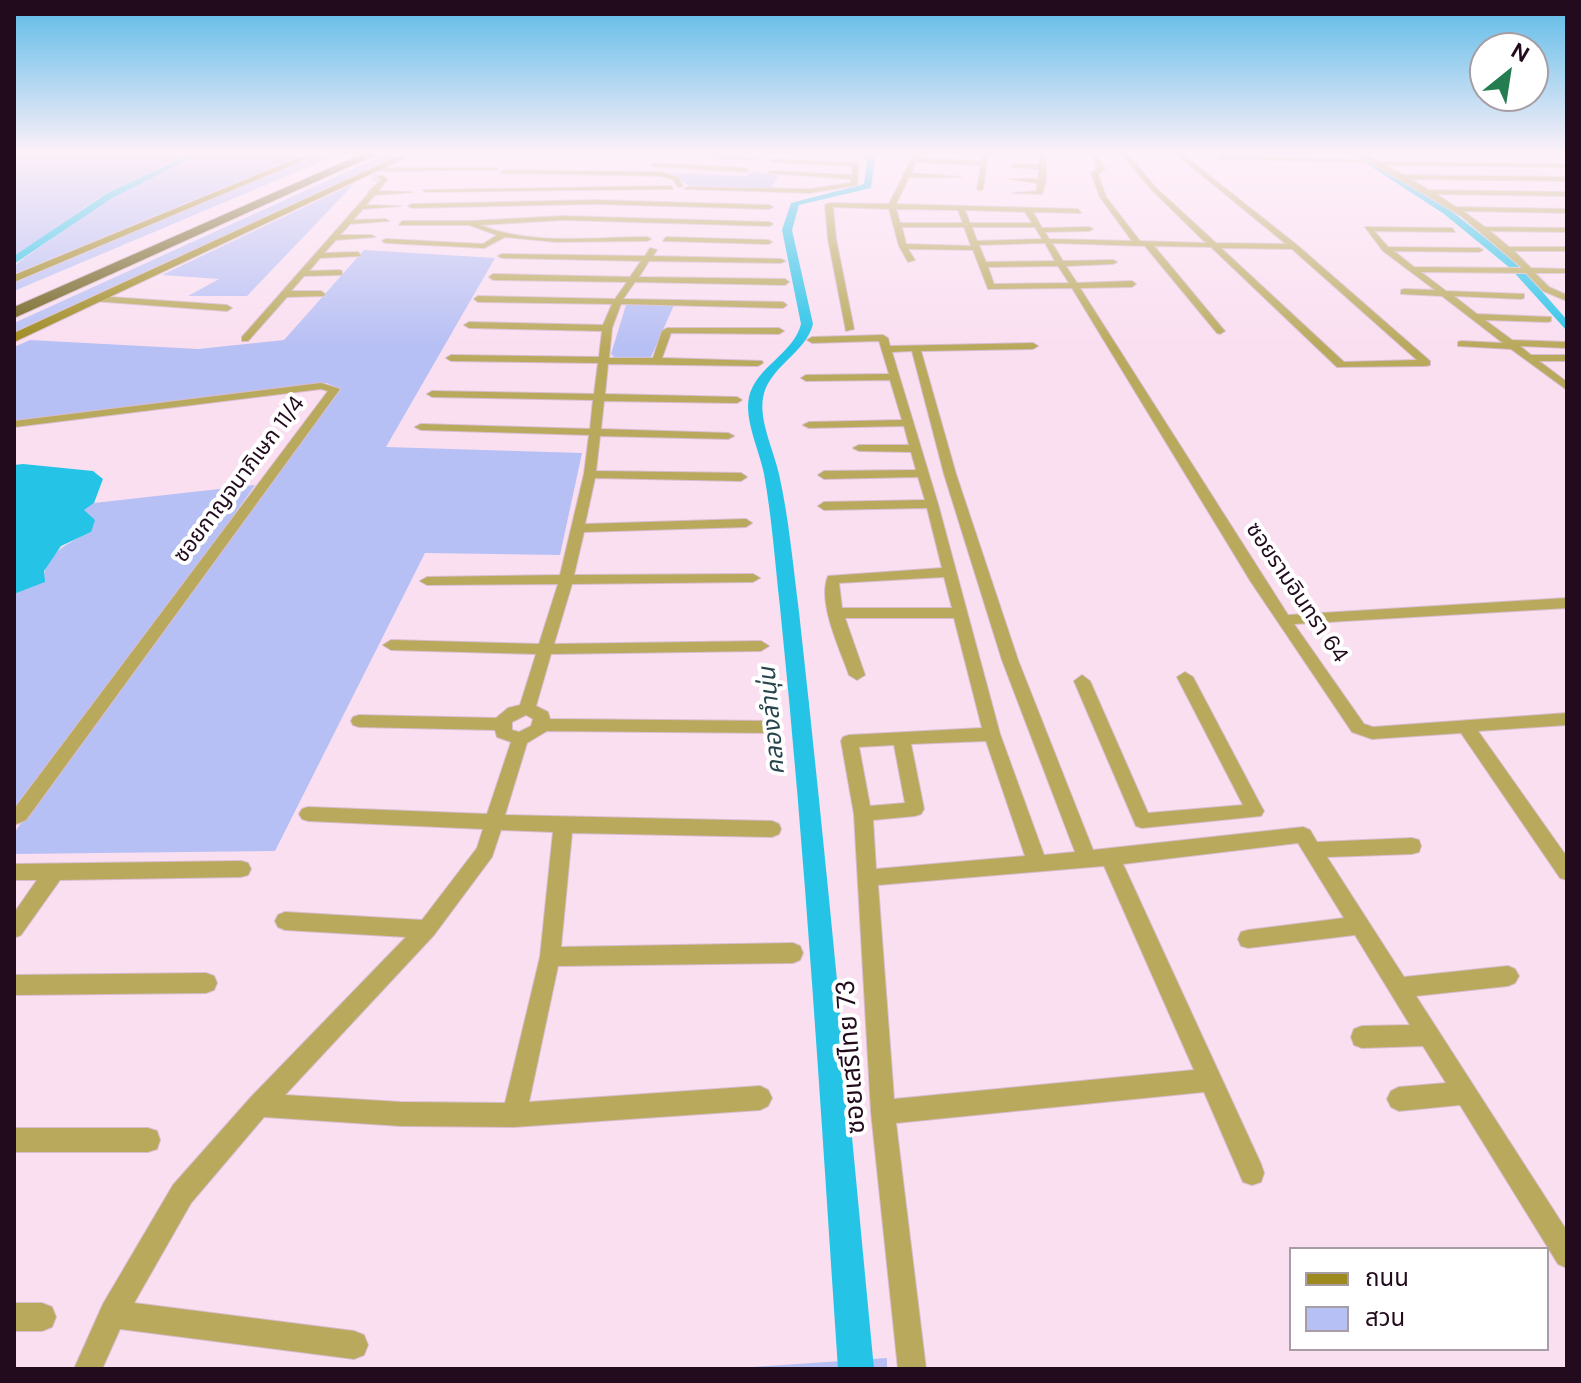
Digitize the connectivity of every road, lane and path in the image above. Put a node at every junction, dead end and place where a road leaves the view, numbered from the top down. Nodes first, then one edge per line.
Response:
1 (158, 219) edge
2 (197, 219) edge
3 (221, 219) edge
4 (281, 219) edge
5 (348, 219) edge
6 (468, 219) edge
7 (553, 219) edge
8 (591, 219) edge
9 (830, 219) edge
10 (895, 219) edge
11 (964, 219) edge
12 (1033, 219) edge
13 (1121, 219) edge
14 (1185, 219) edge
15 (1259, 219) edge
16 (1470, 219) edge
17 (665, 220) junction
18 (385, 221) dead end
19 (345, 222) junction
20 (402, 223) dead end
21 (470, 223) junction
22 (769, 224) dead end
23 (897, 225) junction
24 (966, 225) junction
25 (1089, 229) dead end
26 (1487, 229) junction
27 (1452, 230) dead end
28 (1567, 230) edge
29 (1040, 232) junction
30 (503, 235) junction
31 (371, 237) dead end
32 (332, 238) junction
33 (386, 241) dead end
34 (768, 242) dead end
35 (1142, 243) junction
36 (1212, 244) junction
37 (655, 245) junction
38 (974, 245) junction
39 (903, 246) junction
40 (1294, 247) junction
41 (1386, 249) junction
42 (1507, 249) junction
43 (1567, 249) edge
44 (1479, 250) dead end
45 (358, 254) dead end
46 (316, 256) junction
47 (502, 256) dead end
48 (911, 260) dead end
49 (781, 261) dead end
50 (1113, 262) dead end
51 (1060, 264) junction
52 (981, 265) junction
53 (1414, 269) junction
54 (1527, 271) junction
55 (1567, 271) edge
56 (339, 273) dead end
57 (301, 274) junction
58 (493, 277) dead end
59 (15, 278) edge
60 (635, 279) junction
61 (785, 282) dead end
62 (1132, 284) dead end
63 (1074, 286) junction
64 (1404, 292) dead end
65 (1445, 293) junction
66 (283, 294) junction
67 (321, 294) dead end
68 (1521, 296) dead end
69 (1567, 298) edge
70 (96, 299) junction
71 (478, 299) dead end
72 (617, 302) junction
73 (783, 305) dead end
74 (16, 307) edge
75 (227, 308) dead end
76 (1476, 317) junction
77 (1548, 319) dead end
78 (469, 325) dead end
79 (607, 328) junction
80 (849, 329) dead end
81 (779, 331) dead end
82 (1220, 331) dead end
83 (14, 338) edge
84 (245, 339) dead end
85 (812, 340) dead end
86 (1461, 344) dead end
87 (1512, 345) junction
88 (1567, 345) edge
89 (1033, 346) dead end
90 (887, 349) junction
91 (916, 349) junction
92 (451, 358) dead end
93 (1530, 358) junction
94 (1567, 358) edge
95 (604, 359) junction
96 (657, 360) junction
97 (758, 363) dead end
98 (896, 377) junction
99 (806, 378) dead end
100 (1567, 387) edge
101 (432, 394) dead end
102 (600, 396) junction
103 (737, 400) dead end
104 (908, 423) junction
105 (14, 424) edge
106 (809, 425) dead end
107 (421, 427) dead end
108 (596, 433) junction
109 (728, 436) dead end
110 (859, 448) dead end
111 (916, 449) junction
112 (923, 473) junction
113 (590, 474) junction
114 (824, 475) dead end
115 (741, 477) dead end
116 (932, 504) junction
117 (824, 506) dead end
118 (746, 523) dead end
119 (578, 528) junction
120 (950, 572) junction
121 (753, 578) dead end
122 (427, 581) dead end
123 (566, 581) junction
124 (1567, 603) edge
125 (837, 613) junction
126 (960, 613) junction
127 (1283, 620) junction
128 (391, 645) dead end
129 (761, 646) dead end
130 (545, 649) junction
131 (857, 675) dead end
132 (1185, 677) dead end
133 (1082, 681) dead end
134 (527, 709) junction
135 (1567, 719) edge
136 (359, 721) dead end
137 (502, 724) junction
138 (542, 725) junction
139 (774, 727) dead end
140 (1467, 728) junction
141 (992, 734) junction
142 (520, 739) junction
143 (901, 739) junction
144 (308, 814) dead end
145 (863, 814) junction
146 (14, 818) edge
147 (493, 820) junction
148 (1142, 821) junction
149 (563, 825) junction
150 (772, 829) dead end
151 (1412, 846) dead end
152 (1313, 850) junction
153 (1161, 851) junction
154 (1110, 857) junction
155 (1087, 859) junction
156 (1037, 863) junction
157 (1566, 868) edge
158 (241, 869) dead end
159 (14, 872) edge
160 (54, 872) junction
161 (867, 878) junction
162 (285, 921) dead end
163 (1361, 925) junction
164 (14, 929) edge
165 (427, 929) junction
166 (1248, 939) dead end
167 (793, 953) dead end
168 (550, 957) junction
169 (1508, 976) dead end
170 (206, 983) dead end
171 (14, 985) edge
172 (1400, 988) junction
173 (1430, 1035) junction
174 (1362, 1037) dead end
175 (1210, 1080) junction
176 (1466, 1093) junction
177 (760, 1098) dead end
178 (1399, 1099) dead end
179 (259, 1105) junction
180 (883, 1112) junction
181 (514, 1115) junction
182 (14, 1140) edge
183 (148, 1140) dead end
184 (1252, 1173) dead end
185 (1566, 1252) edge
186 (113, 1314) junction
187 (354, 1345) dead end
188 (88, 1369) edge
189 (912, 1369) edge

1 - 59 main road
2 - 74 highway
3 - 74 highway
4 - 70 main road
5 - 19 street
6 - 21 street
7 - 21 street
8 - 17 street
9 - 80 street
10 - 23 street
11 - 24 street
12 - 29 street, ซอยรามอินทรา 64
13 - 35 street
14 - 36 street
15 - 40 street
16 - 26 street
17 - 22 street
17 - 37 street
18 - 19 street
19 - 32 street
20 - 21 street
21 - 30 street
23 - 24 street
23 - 39 street
24 - 29 street
24 - 38 street
25 - 29 street
26 - 28 street
26 - 42 street
27 - 41 street
29 - 35 street
29 - 38 street
29 - 51 street, ซอยรามอินทรา 64
30 - 33 street
30 - 37 street
31 - 32 street
32 - 46 street
34 - 37 street
35 - 36 street
35 - 82 street
36 - 40 street
36 - 40 street
37 - 47 street
37 - 49 street
37 - 60 street
38 - 39 street
38 - 52 street
39 - 48 street
41 - 44 street
41 - 53 street
42 - 43 street
42 - 54 street
45 - 46 street
46 - 57 street
50 - 51 street
51 - 52 street
51 - 63 street, ซอยรามอินทรา 64
52 - 63 street
53 - 54 street
53 - 65 street
54 - 55 street
54 - 69 street
56 - 57 street
57 - 66 street
58 - 60 street
60 - 61 street
60 - 72 street
62 - 63 street
63 - 127 street, ซอยรามอินทรา 64
64 - 65 street
65 - 68 street
65 - 76 street
66 - 67 street
66 - 84 street
70 - 75 street
70 - 83 main road
71 - 72 street
72 - 73 street
72 - 79 street
76 - 77 street
76 - 87 street
78 - 79 street
79 - 95 street
81 - 96 street
85 - 90 street
86 - 87 street
87 - 88 street
87 - 93 street
89 - 91 street
90 - 91 street
90 - 98 street
91 - 155 street
92 - 95 street
93 - 94 street
93 - 100 street
95 - 96 street
95 - 102 street
96 - 97 street
98 - 99 street
98 - 104 street
101 - 102 street
102 - 103 street
102 - 108 street
104 - 106 street
104 - 111 street
105 - 146 street, ซอยกาญจนาภิเษก 11/4
107 - 108 street
108 - 109 street
108 - 113 street
110 - 111 street
111 - 112 street
112 - 114 street
112 - 116 street
113 - 115 street
113 - 119 street
116 - 117 street
116 - 120 street
118 - 119 street
119 - 123 street
120 - 125 street
120 - 126 street
121 - 123 street
122 - 123 street
123 - 130 street
124 - 127 street
125 - 126 street
125 - 131 street
126 - 141 street
127 - 140 street, ซอยรามอินทรา 64
128 - 130 street
129 - 130 street
130 - 134 street
132 - 148 street
133 - 148 street
134 - 137 street
134 - 138 street
135 - 140 street
136 - 137 street
137 - 142 street
138 - 139 street
138 - 142 street
140 - 157 street
141 - 143 street
141 - 156 street
142 - 147 street
143 - 145 street
143 - 145 street, ซอยเสรีไทย 73
144 - 147 street
145 - 161 street, ซอยเสรีไทย 73
147 - 149 street
147 - 165 street
148 - 153 street
149 - 150 street
149 - 168 street
151 - 152 street
152 - 153 street
152 - 163 street
153 - 154 street
154 - 155 street
154 - 175 street
155 - 156 street
156 - 161 street
158 - 160 street
159 - 160 street
160 - 164 street
161 - 180 street, ซอยเสรีไทย 73
162 - 165 street
163 - 166 street
163 - 172 street
165 - 179 street
167 - 168 street
168 - 181 street
169 - 172 street
170 - 171 street
172 - 173 street
173 - 174 street
173 - 176 street
175 - 180 street
175 - 184 street
176 - 178 street
176 - 185 street
177 - 181 street
179 - 181 street
179 - 186 street
180 - 189 street, ซอยเสรีไทย 73
182 - 183 street
186 - 187 street
186 - 188 street

